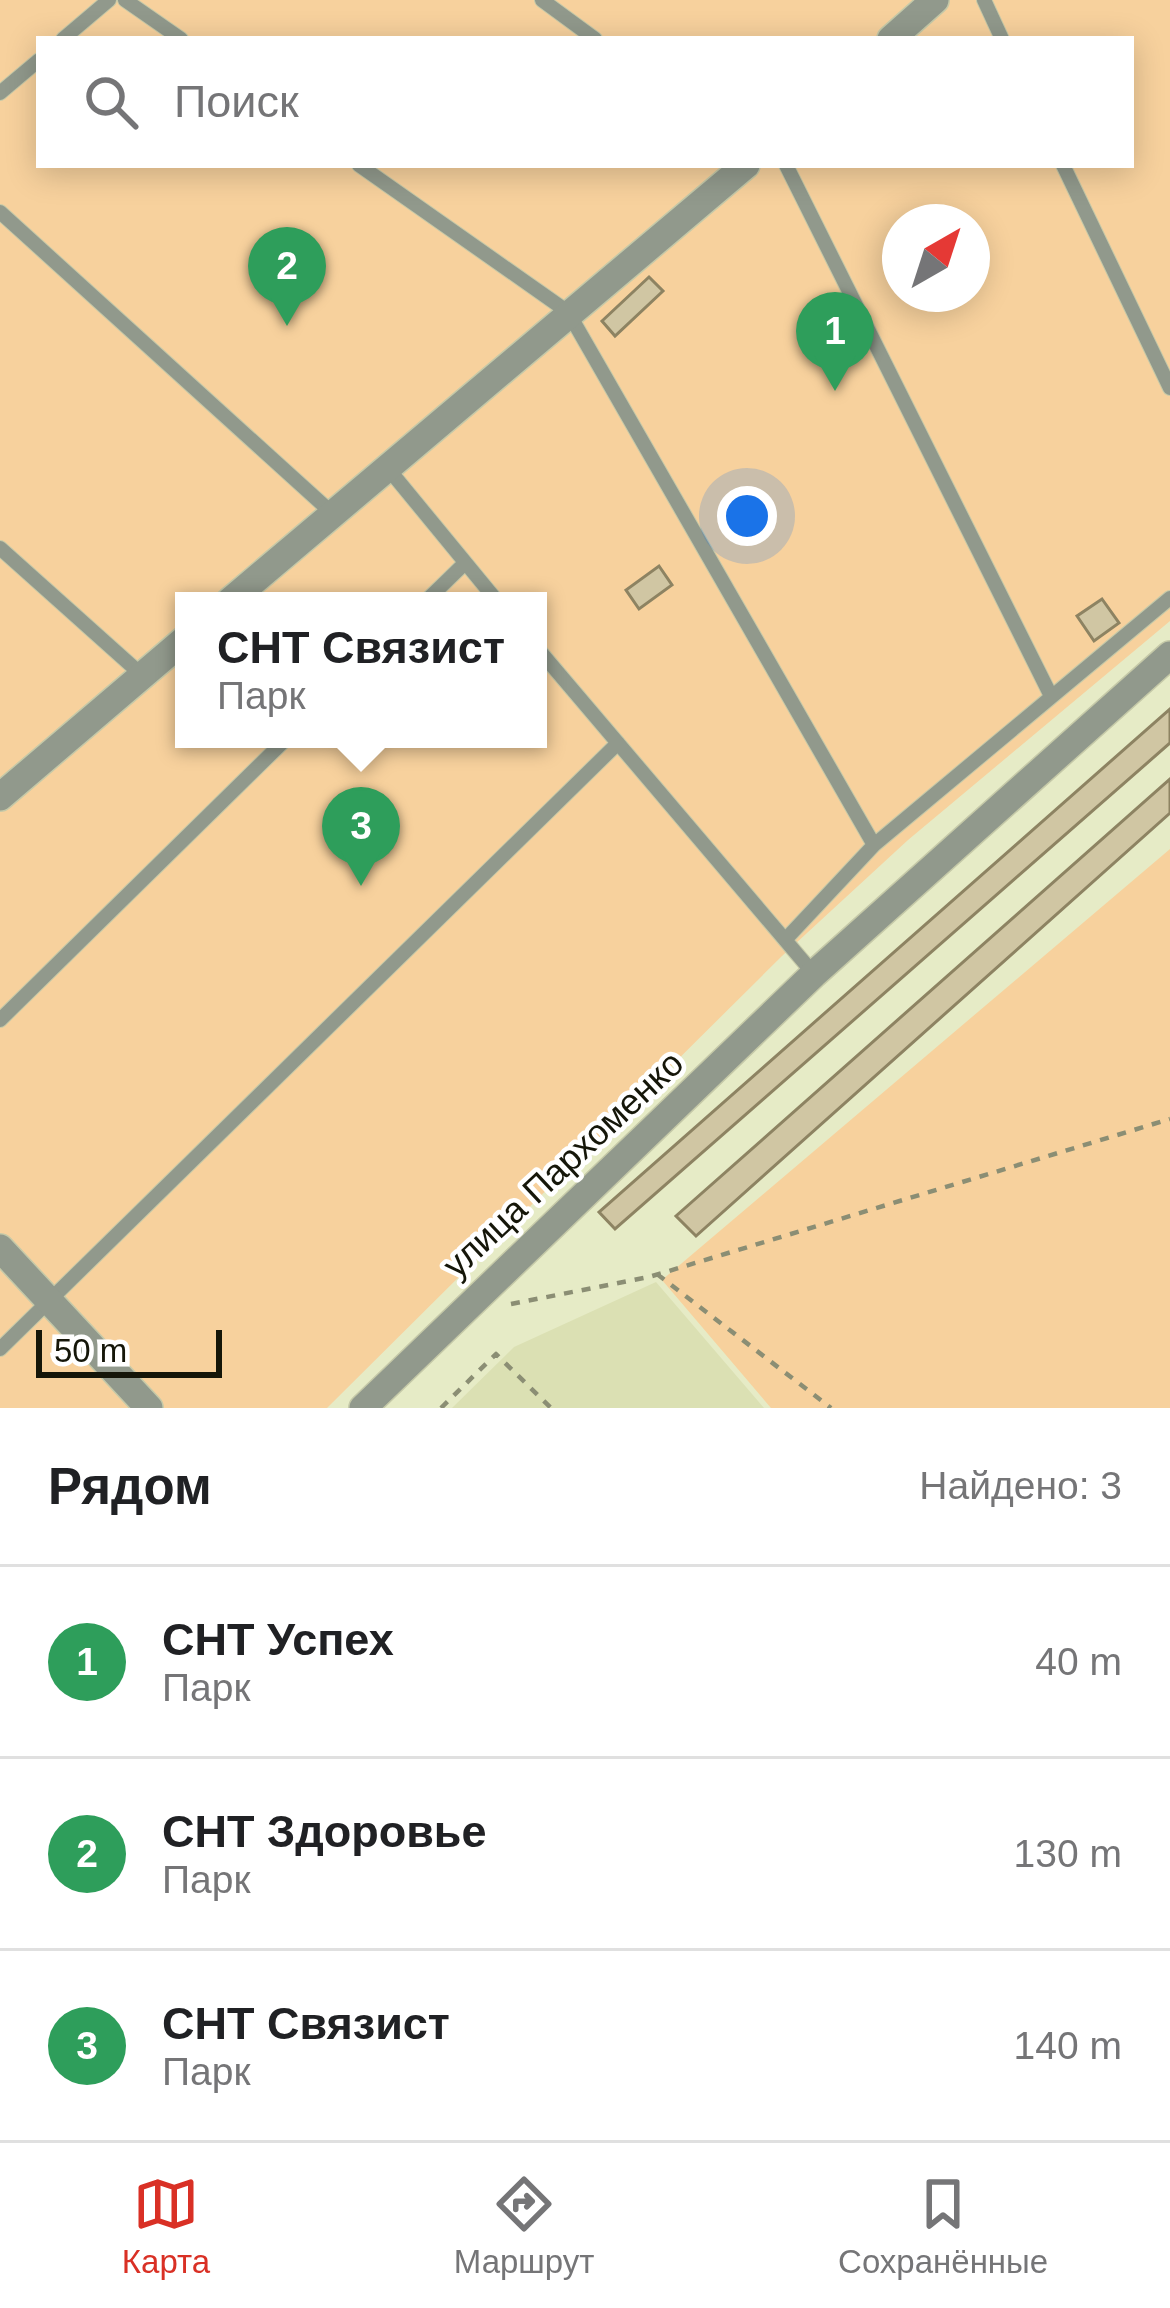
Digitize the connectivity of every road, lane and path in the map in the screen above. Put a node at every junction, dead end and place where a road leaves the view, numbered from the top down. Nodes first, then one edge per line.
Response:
1 (109, 0) edge
2 (125, 0) edge
3 (542, 0) edge
4 (935, 0) edge
5 (983, 0) edge
6 (67, 36) edge
7 (177, 36) edge
8 (592, 36) edge
9 (894, 36) edge
10 (1001, 36) edge
11 (36, 62) edge
12 (0, 93) edge
13 (363, 168) edge
14 (742, 168) edge
15 (788, 168) edge
16 (1064, 168) edge
17 (0, 212) edge
18 (568, 312) junction
19 (1170, 388) edge
20 (386, 466) junction
21 (332, 513) junction
22 (0, 548) edge
23 (465, 562) junction
24 (240, 592) edge
25 (435, 592) edge
26 (490, 592) edge
27 (1170, 598) edge
28 (175, 648) edge
29 (1170, 655) edge
30 (547, 660) edge
31 (142, 676) junction
32 (1052, 696) junction
33 (618, 743) junction
34 (277, 748) edge
35 (0, 797) edge
36 (874, 844) junction
37 (785, 940) junction
38 (814, 974) junction
39 (0, 1020) edge
40 (1170, 1119) edge
41 (0, 1248) edge
42 (657, 1274) junction
43 (49, 1300) junction
44 (511, 1304) dead end
45 (0, 1349) edge
46 (149, 1408) edge
47 (363, 1408) edge
48 (441, 1408) edge
49 (551, 1408) edge
50 (831, 1408) edge

1 - 6 lane
2 - 7 lane
3 - 8 lane
4 - 9 street
5 - 10 lane
11 - 12 lane
13 - 18 lane
14 - 18 street
15 - 32 lane
16 - 19 lane
17 - 21 lane
18 - 20 street
18 - 36 lane
20 - 21 street
20 - 23 lane
21 - 24 street
22 - 31 lane
23 - 25 lane
23 - 26 lane
27 - 32 lane
28 - 31 street
29 - 38 street, улица Пархоменко
30 - 33 lane
31 - 35 street
32 - 36 lane
33 - 37 lane
33 - 43 lane
34 - 39 lane
36 - 37 lane
37 - 38 lane
38 - 47 street, улица Пархоменко
40 - 42 path
41 - 43 street
42 - 44 path
42 - 50 path
43 - 45 lane
43 - 46 street
48 - 49 path

